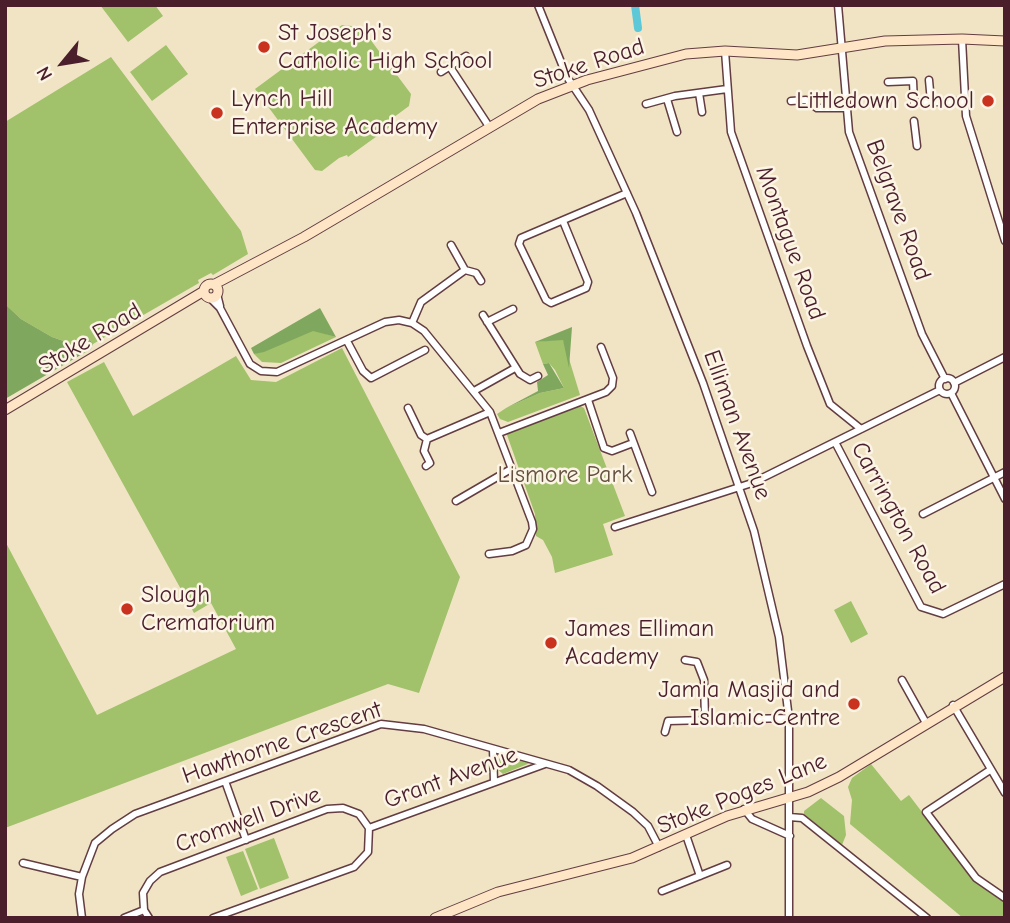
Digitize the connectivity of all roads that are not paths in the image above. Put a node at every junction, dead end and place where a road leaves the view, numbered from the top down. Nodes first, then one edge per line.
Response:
1 (538, 5) edge
2 (838, 5) edge
3 (962, 38) junction
4 (1005, 41) edge
5 (842, 46) junction
6 (725, 51) junction
7 (466, 56) dead end
8 (450, 67) junction
9 (441, 72) dead end
10 (929, 80) dead end
11 (888, 82) dead end
12 (572, 85) junction
13 (727, 89) junction
14 (699, 93) junction
15 (667, 99) junction
16 (791, 101) dead end
17 (965, 101) junction
18 (931, 102) junction
19 (914, 103) junction
20 (646, 104) dead end
21 (845, 108) junction
22 (702, 112) dead end
23 (914, 112) dead end
24 (914, 121) dead end
25 (490, 128) junction
26 (677, 132) dead end
27 (917, 146) dead end
28 (627, 193) junction
29 (563, 221) junction
30 (1003, 233) edge
31 (1005, 241) edge
32 (451, 245) dead end
33 (465, 270) junction
34 (481, 281) dead end
35 (212, 292) junction
36 (513, 309) dead end
37 (483, 314) dead end
38 (487, 322) junction
39 (412, 323) junction
40 (347, 341) junction
41 (601, 347) dead end
42 (425, 350) dead end
43 (1005, 357) edge
44 (514, 368) junction
45 (538, 376) dead end
46 (945, 379) junction
47 (954, 383) junction
48 (940, 390) junction
49 (474, 391) junction
50 (951, 393) junction
51 (588, 400) junction
52 (408, 408) dead end
53 (5, 410) edge
54 (490, 412) junction
55 (861, 429) junction
56 (499, 433) junction
57 (630, 433) dead end
58 (427, 439) junction
59 (835, 442) junction
60 (634, 443) junction
61 (426, 466) dead end
62 (511, 469) junction
63 (1005, 472) edge
64 (994, 478) junction
65 (740, 488) junction
66 (652, 492) dead end
67 (1005, 499) edge
68 (457, 501) dead end
69 (923, 514) dead end
70 (615, 527) dead end
71 (489, 554) dead end
72 (1005, 583) edge
73 (685, 660) dead end
74 (1005, 677) edge
75 (902, 680) dead end
76 (953, 705) junction
77 (789, 718) junction
78 (705, 719) junction
79 (926, 723) junction
80 (665, 732) dead end
81 (493, 749) junction
82 (547, 764) junction
83 (990, 771) junction
84 (225, 781) junction
85 (494, 782) junction
86 (1005, 793) edge
87 (788, 799) junction
88 (744, 809) junction
89 (789, 817) junction
90 (369, 828) junction
91 (685, 835) junction
92 (790, 836) junction
93 (246, 840) junction
94 (659, 847) junction
95 (23, 863) dead end
96 (727, 865) dead end
97 (700, 876) junction
98 (82, 877) junction
99 (662, 891) dead end
100 (1005, 898) edge
101 (144, 910) junction
102 (82, 918) edge
103 (124, 918) edge
104 (149, 918) edge
105 (214, 918) edge
106 (435, 918) edge
107 (789, 918) edge
108 (927, 918) edge

1 - 12 street, Elliman Avenue
2 - 5 street, Belgrave Road
3 - 4 main road, Stoke Road
3 - 5 main road, Stoke Road
3 - 17 street
5 - 6 main road, Stoke Road
5 - 21 street, Belgrave Road
6 - 12 main road, Stoke Road
6 - 13 street, Montague Road
7 - 8 street
8 - 9 street
8 - 25 street
10 - 18 street
11 - 19 street
12 - 25 main road, Stoke Road
12 - 28 street, Elliman Avenue
13 - 14 street
13 - 55 street, Montague Road
14 - 15 street
14 - 22 street
15 - 20 street
15 - 26 street
16 - 21 street
17 - 18 street
17 - 30 street
18 - 19 street
19 - 23 street
21 - 46 street, Belgrave Road
24 - 27 street
25 - 35 main road, Stoke Road
28 - 29 street
28 - 65 street, Elliman Avenue
29 - 29 street
30 - 31 street
32 - 33 street
33 - 34 street
33 - 39 street
35 - 40 street
35 - 53 main road, Stoke Road
36 - 38 street
37 - 38 street
38 - 44 street
39 - 40 street
39 - 49 street
40 - 42 street
41 - 51 street
43 - 47 street
44 - 45 street
44 - 49 street
46 - 47 street
46 - 48 street
47 - 50 street
48 - 50 street
48 - 55 street
49 - 54 street
50 - 64 street
51 - 56 street
51 - 60 street
52 - 58 street
54 - 56 street
54 - 58 street
55 - 59 street
56 - 62 street
57 - 60 street
58 - 61 street
59 - 65 street
59 - 72 street, Carrington Road
60 - 66 street
62 - 68 street
62 - 71 street
63 - 64 street
64 - 67 street
64 - 69 street
65 - 70 street
65 - 77 street, Elliman Avenue
73 - 78 street
74 - 76 main road, Stoke Poges Lane
75 - 79 street
76 - 79 main road, Stoke Poges Lane
76 - 83 street
77 - 78 street
77 - 87 street, Elliman Avenue
78 - 80 street
79 - 87 main road, Stoke Poges Lane
81 - 82 street, Hawthorne Crescent
81 - 84 street, Hawthorne Crescent
81 - 85 street
82 - 85 street, Grant Avenue
82 - 94 street, Hawthorne Crescent
83 - 86 street
83 - 100 street
84 - 93 street
84 - 98 street, Hawthorne Crescent
85 - 90 street, Grant Avenue
87 - 88 main road, Stoke Poges Lane
87 - 89 street, Elliman Avenue
88 - 91 main road, Stoke Poges Lane
88 - 92 street
89 - 92 street, Elliman Avenue
89 - 108 street
90 - 93 street, Cromwell Drive
90 - 105 street
91 - 94 main road, Stoke Poges Lane
91 - 97 street
92 - 107 street, Elliman Avenue
93 - 101 street, Cromwell Drive
94 - 106 main road, Stoke Poges Lane
95 - 98 street
96 - 97 street
97 - 99 street
98 - 102 street, Hawthorne Crescent
101 - 103 street
101 - 104 street

